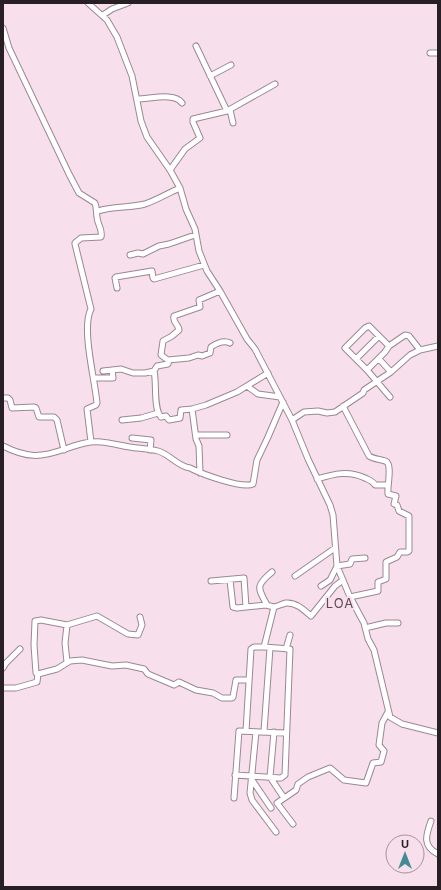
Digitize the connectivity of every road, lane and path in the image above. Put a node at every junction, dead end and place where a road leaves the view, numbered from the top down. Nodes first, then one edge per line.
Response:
1 (88, 3) edge
2 (128, 3) edge
3 (103, 15) junction
4 (3, 28) edge
5 (196, 46) dead end
6 (430, 53) dead end
7 (438, 53) edge
8 (231, 65) dead end
9 (210, 76) junction
10 (274, 84) dead end
11 (137, 99) junction
12 (182, 103) dead end
13 (228, 111) junction
14 (233, 123) dead end
15 (170, 170) junction
16 (180, 188) junction
17 (98, 211) junction
18 (195, 235) junction
19 (130, 255) dead end
20 (204, 265) junction
21 (117, 288) dead end
22 (220, 291) junction
23 (379, 336) junction
24 (230, 344) dead end
25 (389, 346) junction
26 (438, 346) edge
27 (420, 350) junction
28 (356, 359) junction
29 (379, 359) junction
30 (168, 360) junction
31 (112, 370) junction
32 (367, 370) junction
33 (103, 371) dead end
34 (154, 371) junction
35 (391, 372) junction
36 (268, 373) junction
37 (94, 378) junction
38 (377, 382) junction
39 (247, 386) junction
40 (390, 397) dead end
41 (3, 398) edge
42 (282, 399) junction
43 (343, 406) junction
44 (192, 409) junction
45 (158, 413) junction
46 (122, 420) dead end
47 (292, 420) junction
48 (196, 435) junction
49 (227, 435) dead end
50 (132, 438) dead end
51 (91, 442) junction
52 (3, 446) edge
53 (64, 450) junction
54 (150, 450) junction
55 (200, 473) junction
56 (317, 479) junction
57 (388, 485) junction
58 (335, 548) junction
59 (365, 558) dead end
60 (337, 566) junction
61 (272, 572) dead end
62 (295, 576) dead end
63 (230, 580) junction
64 (343, 580) junction
65 (211, 581) dead end
66 (321, 586) dead end
67 (350, 597) junction
68 (267, 605) junction
69 (246, 607) junction
70 (274, 607) junction
71 (140, 617) dead end
72 (398, 623) dead end
73 (67, 625) junction
74 (365, 628) junction
75 (290, 635) dead end
76 (264, 647) junction
77 (270, 648) junction
78 (286, 648) junction
79 (20, 649) dead end
80 (67, 662) junction
81 (3, 668) edge
82 (38, 674) junction
83 (249, 680) junction
84 (3, 688) edge
85 (388, 712) junction
86 (246, 731) junction
87 (264, 731) junction
88 (256, 732) junction
89 (274, 732) junction
90 (438, 732) edge
91 (286, 733) junction
92 (235, 775) junction
93 (270, 777) junction
94 (252, 778) junction
95 (234, 798) dead end
96 (284, 798) junction
97 (271, 808) dead end
98 (431, 821) dead end
99 (293, 824) dead end
100 (276, 832) dead end
101 (438, 854) edge

1 - 3 street
2 - 3 street
3 - 11 street
4 - 17 street
5 - 9 street
6 - 7 street
8 - 9 street
9 - 13 street
10 - 13 street
11 - 12 street
11 - 15 street
13 - 14 street
13 - 15 street
15 - 16 street
16 - 17 street
16 - 18 street
17 - 37 street
18 - 19 street
18 - 20 street
20 - 21 street
20 - 22 street
22 - 30 street
22 - 36 street
23 - 25 street
23 - 28 street
23 - 28 street
24 - 30 street
25 - 27 street
25 - 29 street
26 - 27 street
27 - 35 street
28 - 32 street
29 - 32 street
29 - 35 street
30 - 34 street
31 - 33 street
31 - 34 street
31 - 37 street
32 - 38 street
34 - 45 street
35 - 38 street
36 - 39 street
36 - 42 street
37 - 51 street
38 - 40 street
38 - 43 street
39 - 42 street
39 - 44 street
41 - 53 street
42 - 47 street
42 - 55 street
43 - 47 street
43 - 57 street
44 - 45 street
44 - 48 street
45 - 46 street
47 - 56 street
48 - 49 street
48 - 55 street
50 - 54 street
51 - 53 street
51 - 54 street
52 - 53 street
54 - 55 street
56 - 57 street
56 - 58 street
57 - 67 street
58 - 60 street
58 - 62 street
59 - 60 street
60 - 64 street
60 - 66 street
61 - 68 street
63 - 65 street
63 - 69 street
63 - 69 street
64 - 67 street
64 - 70 street
67 - 74 street
68 - 69 street
68 - 70 street
70 - 76 street
71 - 73 street
72 - 74 street
73 - 80 street
73 - 82 street
74 - 85 street
75 - 78 street
76 - 77 street
76 - 83 street
77 - 78 street
77 - 87 street
78 - 91 street
79 - 81 street
80 - 82 street
80 - 83 street
82 - 84 street
83 - 86 street
85 - 90 street
85 - 96 street
86 - 88 street
86 - 92 street
87 - 88 street
87 - 89 street
88 - 94 street
89 - 91 street
89 - 93 street
91 - 93 street
92 - 94 street
92 - 95 street
93 - 94 street
93 - 96 street
94 - 97 street
94 - 100 street
96 - 99 street
98 - 101 street

